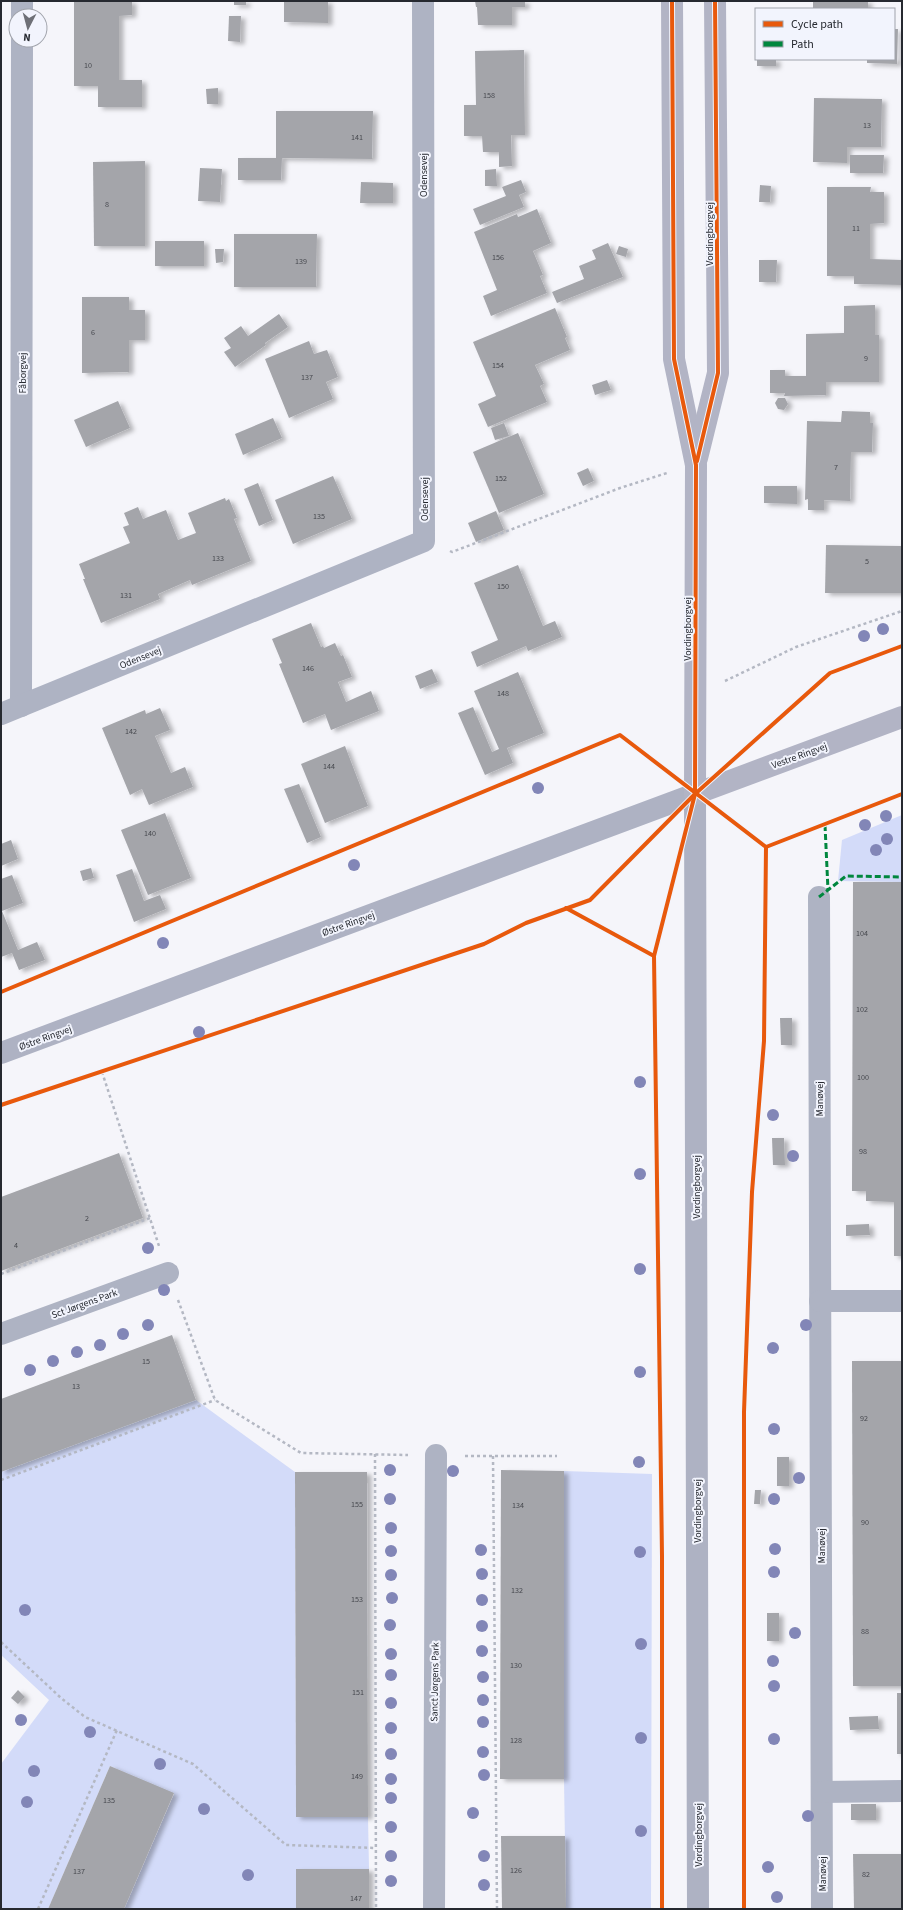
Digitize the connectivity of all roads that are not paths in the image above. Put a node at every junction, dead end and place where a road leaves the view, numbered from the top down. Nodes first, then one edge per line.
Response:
1 (423, 1) edge
2 (672, 1) edge
3 (715, 1) edge
4 (22, 48) edge
5 (696, 465) junction
6 (21, 706) junction
7 (1, 714) edge
8 (902, 716) edge
9 (695, 794) junction
10 (818, 897) dead end
11 (1, 1053) edge
12 (168, 1272) road end
13 (820, 1301) junction
14 (902, 1301) edge
15 (1, 1334) edge
16 (436, 1455) road end
17 (902, 1791) edge
18 (822, 1792) junction
19 (434, 1909) edge
20 (698, 1909) edge
21 (822, 1909) edge

1 - 6 street, Odensevej
2 - 5 main road, Vordingborgvej
3 - 5 main road, Vordingborgvej
4 - 6 street, Fåborgvej
5 - 9 main road, Vordingborgvej
6 - 7 street, Odensevej
8 - 9 main road, Vestre Ringvej
9 - 11 street, Østre Ringvej
9 - 20 street, Vordingborgvej
10 - 13 street, Manøvej
12 - 15 street, Sct Jørgens Park
13 - 14 street
13 - 18 street, Manøvej
16 - 19 street, Sanct Jørgens Park
17 - 18 street
18 - 21 street, Manøvej

